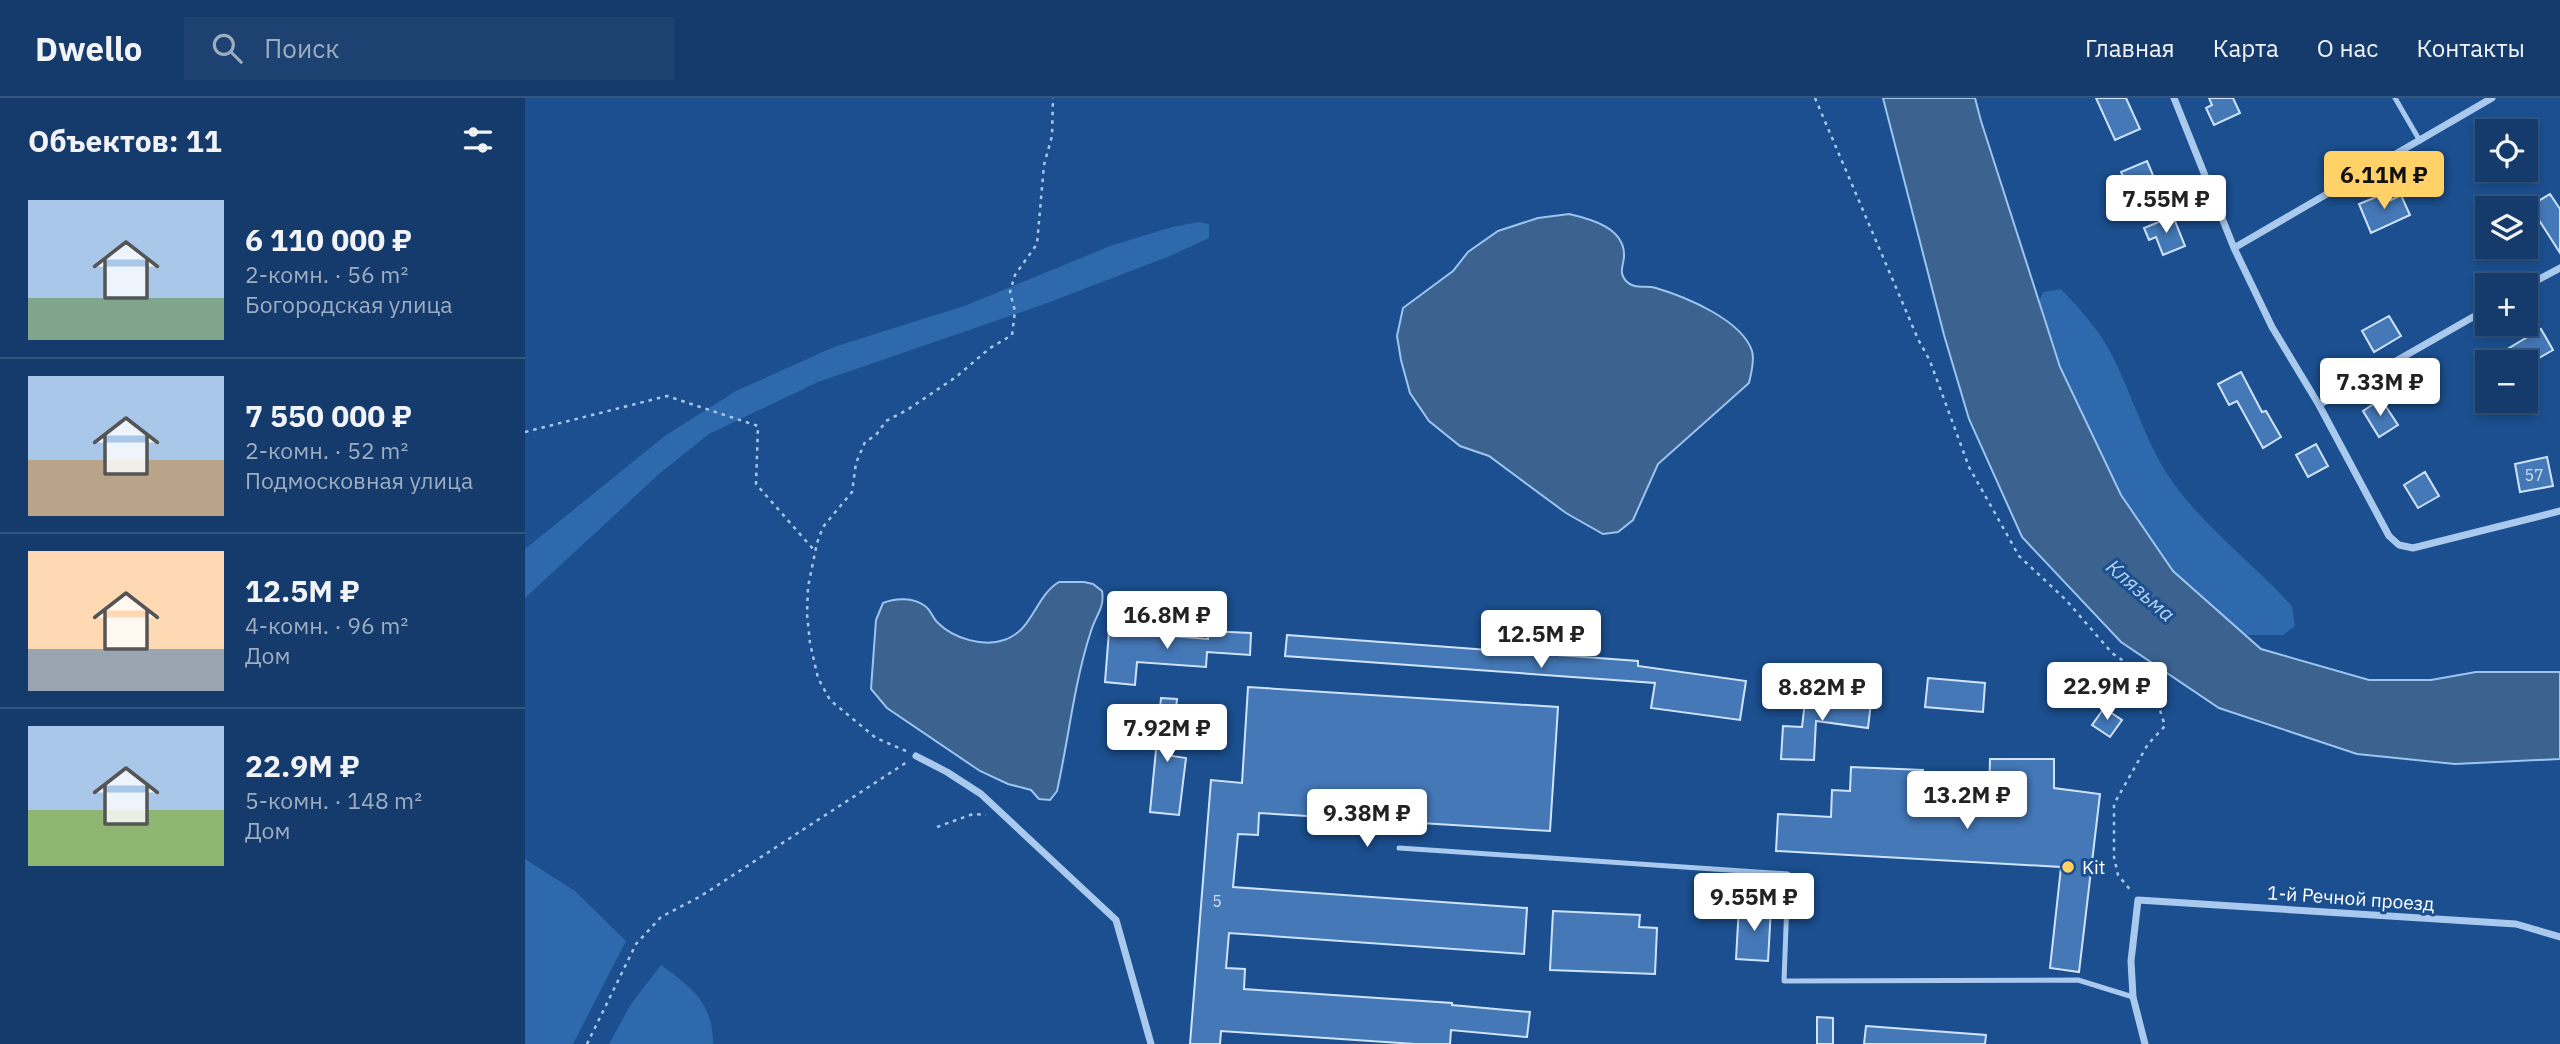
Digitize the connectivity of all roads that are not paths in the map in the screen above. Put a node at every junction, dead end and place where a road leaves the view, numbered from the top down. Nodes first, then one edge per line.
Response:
1 (2174, 98) edge
2 (2395, 98) edge
3 (2492, 98) edge
4 (2420, 141) junction
5 (2234, 248) junction
6 (2560, 268) edge
7 (2538, 280) edge
8 (2475, 316) edge
9 (2319, 405) junction
10 (2560, 511) edge
11 (916, 756) road end
12 (1399, 848) dead end
13 (2560, 937) edge
14 (2133, 997) junction
15 (1151, 1044) edge
16 (2145, 1044) edge

1 - 5 street
2 - 4 lane
3 - 4 street
4 - 5 street
5 - 9 street
6 - 7 street
8 - 9 street
9 - 10 street
11 - 15 street
12 - 14 lane
13 - 14 street, 1-й Речной проезд
14 - 16 street

